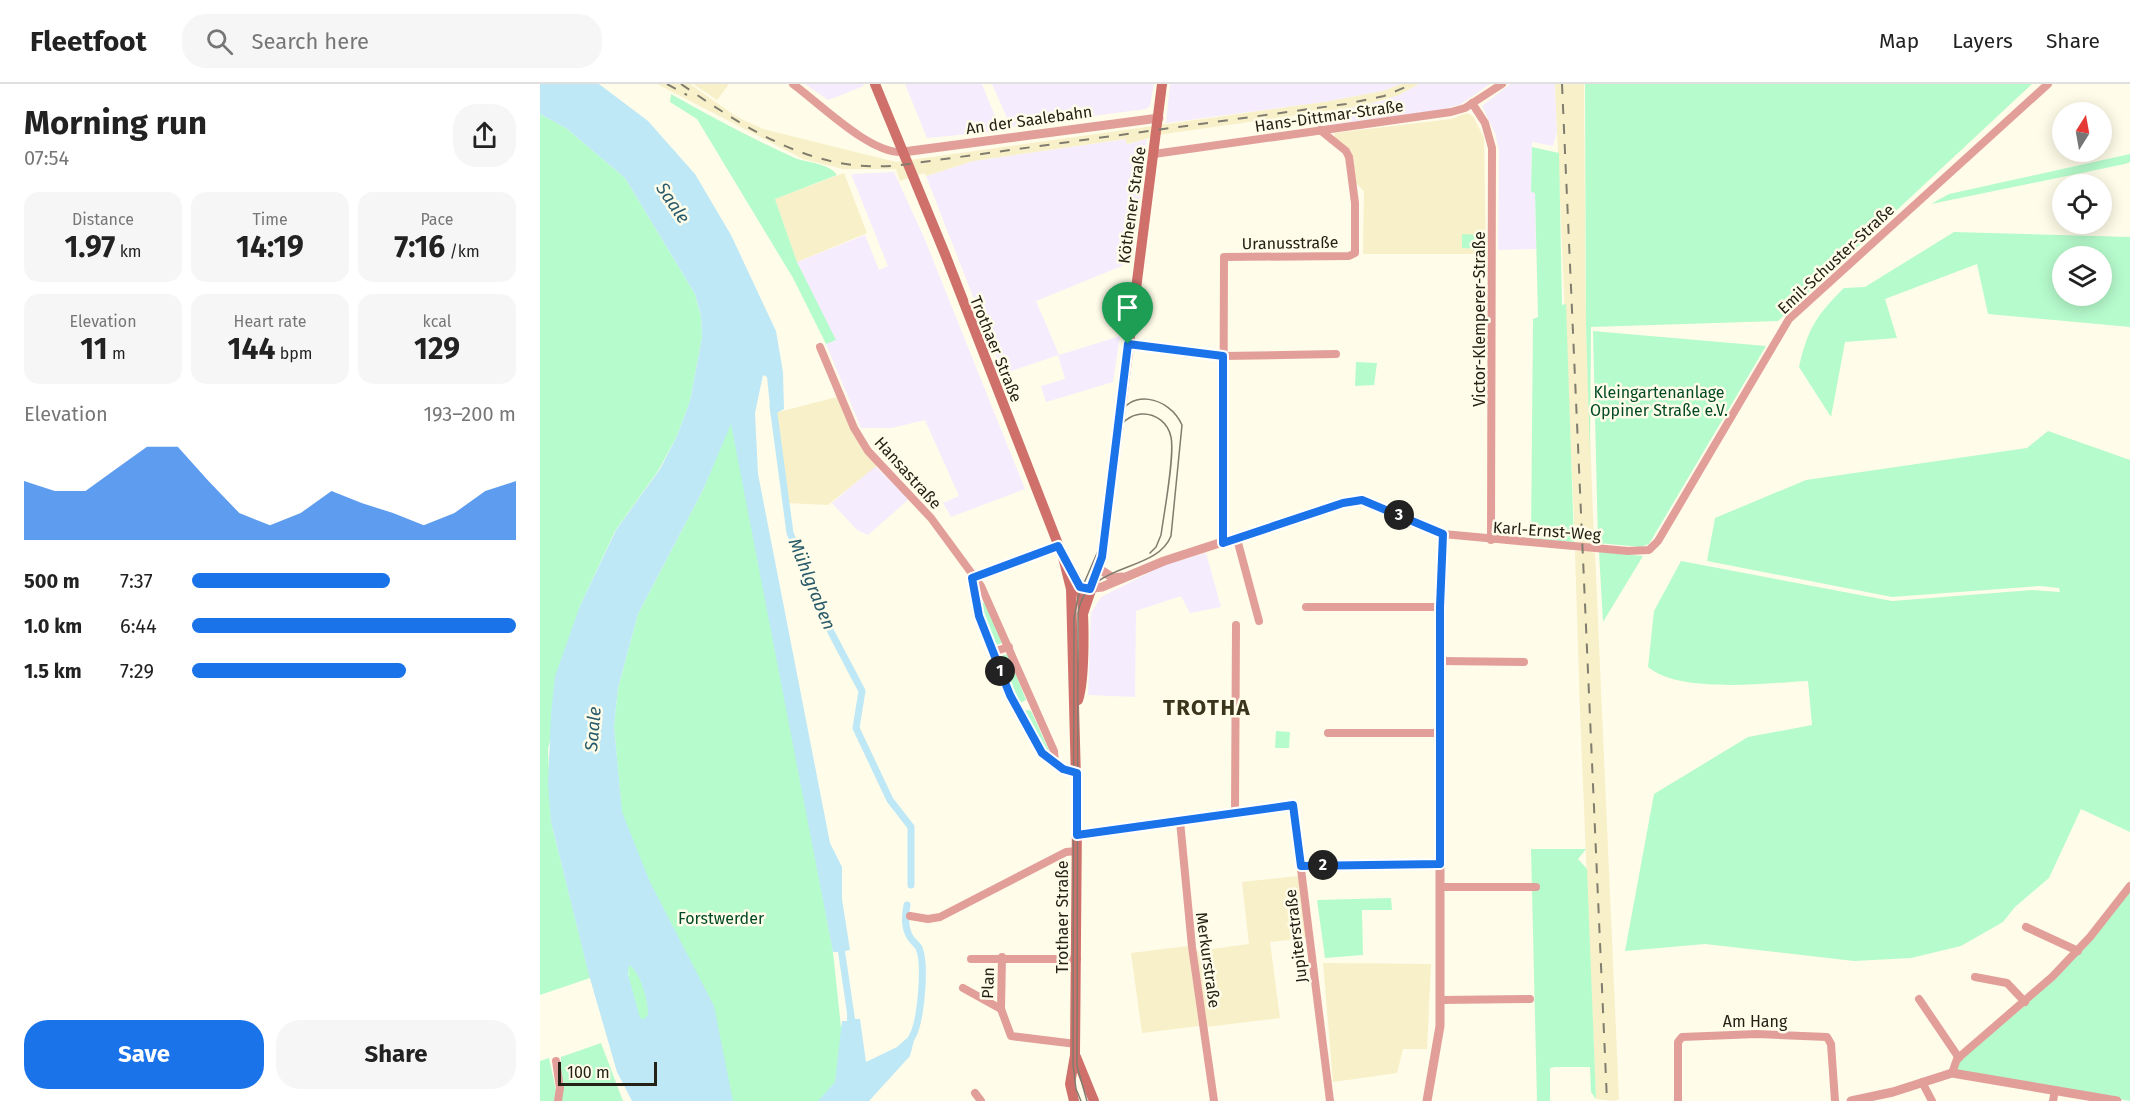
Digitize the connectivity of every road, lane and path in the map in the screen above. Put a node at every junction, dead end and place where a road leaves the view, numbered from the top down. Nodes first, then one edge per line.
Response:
1 (794, 84) edge
2 (875, 84) edge
3 (1162, 84) edge
4 (1502, 84) edge
5 (2048, 84) edge
6 (1472, 103) junction
7 (1159, 118) junction
8 (1320, 130) junction
9 (903, 152) junction
10 (1154, 154) junction
11 (1128, 344) junction
12 (820, 347) dead end
13 (1336, 354) dead end
14 (1223, 356) junction
15 (1443, 534) junction
16 (1237, 539) junction
17 (1491, 540) junction
18 (1223, 543) junction
19 (1058, 546) junction
20 (1649, 550) joint
21 (1063, 557) junction
22 (1098, 568) junction
23 (1067, 576) junction
24 (1124, 577) junction
25 (972, 578) junction
26 (1085, 588) junction
27 (986, 596) junction
28 (976, 599) junction
29 (1306, 607) dead end
30 (1440, 607) junction
31 (1083, 614) joint
32 (1259, 621) dead end
33 (1236, 625) dead end
34 (1009, 646) junction
35 (992, 652) junction
36 (1442, 661) junction
37 (1524, 662) dead end
38 (1031, 701) junction
39 (1076, 706) junction
40 (1017, 707) junction
41 (1328, 734) dead end
42 (1441, 734) junction
43 (1054, 763) junction
44 (1077, 773) junction
45 (1235, 813) junction
46 (1180, 821) junction
47 (1077, 835) junction
48 (1077, 851) junction
49 (1440, 864) junction
50 (1301, 866) junction
51 (2130, 886) edge
52 (1440, 887) junction
53 (1536, 887) dead end
54 (910, 916) dead end
55 (2026, 927) dead end
56 (2078, 951) junction
57 (1002, 957) junction
58 (971, 959) dead end
59 (1077, 959) junction
60 (1975, 977) dead end
61 (963, 988) dead end
62 (1530, 999) dead end
63 (1919, 999) dead end
64 (1440, 1000) junction
65 (2025, 1002) junction
66 (1001, 1009) junction
67 (1075, 1050) junction
68 (1959, 1058) junction
69 (556, 1061) dead end
70 (1952, 1073) junction
71 (1922, 1082) junction
72 (2055, 1090) junction
73 (975, 1093) dead end
74 (1071, 1098) edge
75 (558, 1101) edge
76 (981, 1101) edge
77 (1094, 1101) edge
78 (1214, 1101) edge
79 (1330, 1101) edge
80 (1427, 1101) edge
81 (1678, 1101) edge
82 (1835, 1101) edge
83 (1851, 1101) edge
84 (1932, 1101) edge
85 (2053, 1101) edge
86 (2117, 1101) edge

1 - 9 street
2 - 9 main road, Trothaer Straße
3 - 7 main road, Köthener Straße
4 - 6 street, Hans-Dittmar-Straße
5 - 20 street, Emil-Schuster-Straße
6 - 8 street, Hans-Dittmar-Straße
6 - 17 street, Victor-Klemperer-Straße
7 - 9 street, An der Saalebahn
7 - 10 main road, Köthener Straße
8 - 10 street, Hans-Dittmar-Straße
8 - 14 street, Uranusstraße
9 - 19 main road, Trothaer Straße
10 - 11 main road, Köthener Straße
11 - 14 street
11 - 22 main road, Köthener Straße
12 - 25 street, Hansastraße
13 - 14 street
14 - 18 street, Uranusstraße
15 - 16 street
15 - 17 street, Karl-Ernst-Weg
15 - 30 street
16 - 18 street
16 - 32 street
17 - 20 street, Karl-Ernst-Weg
18 - 24 street
19 - 21 main road, Trothaer Straße
19 - 25 street
21 - 23 main road, Trothaer Straße
21 - 26 main road, Trothaer Straße
22 - 24 street
22 - 26 main road, Köthener Straße
23 - 26 street
23 - 39 main road, Trothaer Straße
24 - 26 street
25 - 27 street, Hansastraße
25 - 28 street
26 - 31 main road, Köthener Straße
27 - 28 street
27 - 34 street, Hansastraße
28 - 35 street
29 - 30 street
30 - 36 street
31 - 39 main road, Trothaer Straße
33 - 45 street
34 - 35 street
34 - 38 street, Hansastraße
35 - 40 street
36 - 37 street
36 - 42 street
38 - 40 street
38 - 43 street, Hansastraße
39 - 44 main road, Trothaer Straße
40 - 43 street
41 - 42 street
42 - 49 street
43 - 44 street
44 - 47 main road, Trothaer Straße
45 - 46 street, Jupiterstraße
45 - 50 street, Jupiterstraße
46 - 47 street, Jupiterstraße
46 - 78 street, Merkurstraße
47 - 48 main road, Trothaer Straße
48 - 54 street
48 - 59 main road, Trothaer Straße
49 - 50 street
49 - 52 street
50 - 79 street, Jupiterstraße
51 - 56 street
52 - 53 street
52 - 64 street
55 - 56 street
56 - 65 street
57 - 58 street
57 - 59 street
57 - 66 street, Plan
59 - 67 main road, Trothaer Straße
60 - 65 street
61 - 66 street
62 - 64 street
63 - 68 street
64 - 80 street
65 - 68 street
66 - 67 street
67 - 74 main road, Trothaer Straße
67 - 77 main road, Trothaer Straße
68 - 70 street
69 - 75 street
70 - 71 street
70 - 72 street
71 - 83 street
71 - 84 street
72 - 85 street
72 - 86 street
73 - 76 street
81 - 82 street, Am Hang

